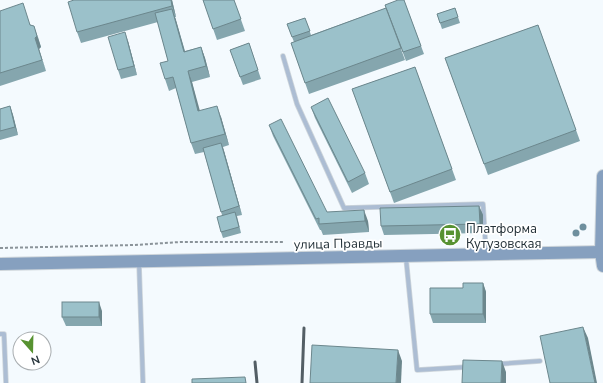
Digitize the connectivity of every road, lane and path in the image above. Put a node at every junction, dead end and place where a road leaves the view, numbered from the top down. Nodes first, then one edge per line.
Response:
1 (283, 56) dead end
2 (603, 176) edge
3 (284, 242) dead end
4 (0, 248) edge
5 (601, 252) junction
6 (486, 254) junction
7 (406, 256) junction
8 (139, 261) junction
9 (0, 264) edge
10 (603, 266) edge
11 (0, 334) edge
12 (540, 361) dead end
13 (494, 365) edge
14 (470, 366) edge
15 (6, 383) edge
16 (144, 383) edge

1 - 6 lane
2 - 5 street
3 - 4 path
5 - 6 street, улица Правды
5 - 10 street
6 - 7 street, улица Правды
7 - 8 street, улица Правды
7 - 14 lane
8 - 9 street, улица Правды
8 - 16 lane
11 - 15 lane
12 - 13 lane

